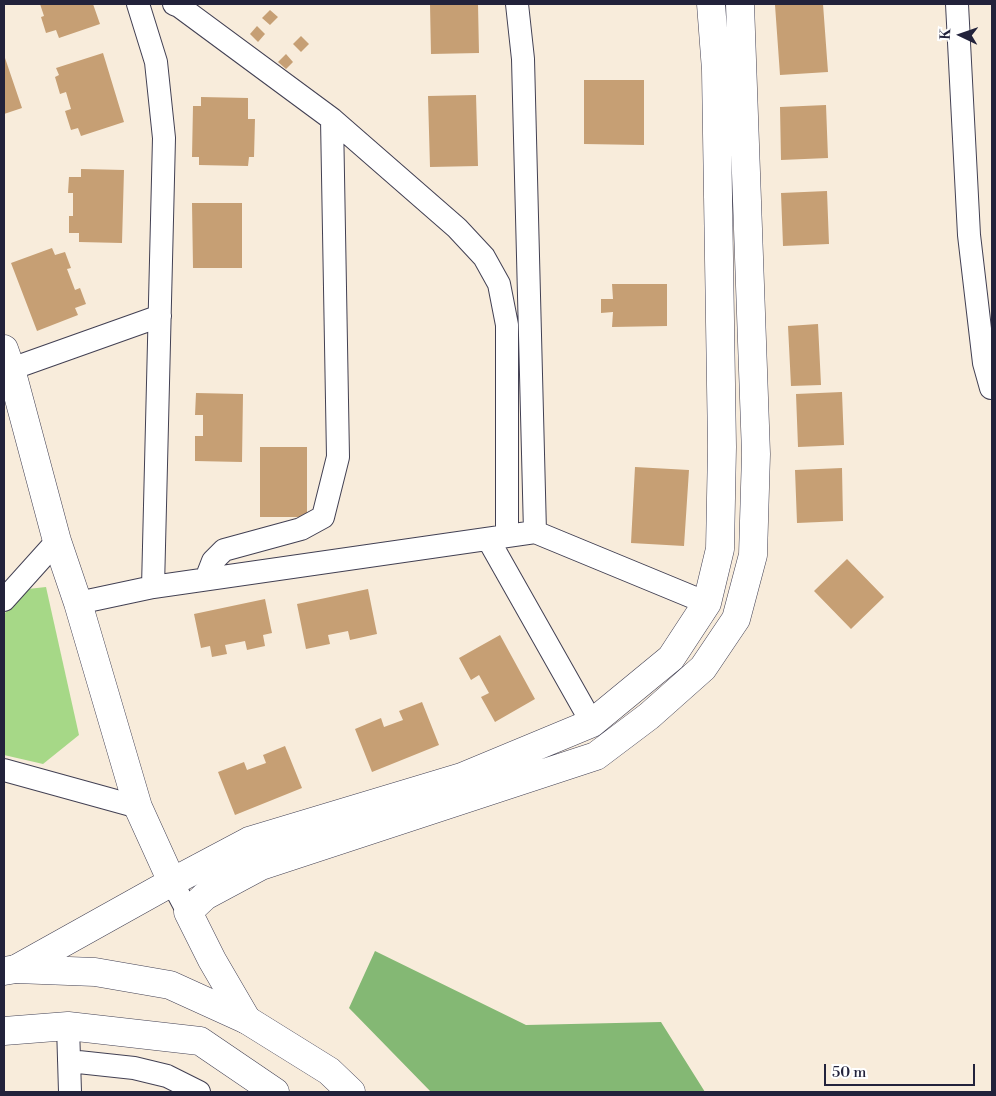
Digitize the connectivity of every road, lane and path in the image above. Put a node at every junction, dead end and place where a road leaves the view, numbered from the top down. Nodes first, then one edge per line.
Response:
1 (138, 4) edge
2 (174, 4) edge
3 (517, 4) edge
4 (712, 4) edge
5 (740, 4) edge
6 (957, 4) edge
7 (332, 119) junction
8 (160, 316) junction
9 (7, 359) edge
10 (991, 388) edge
11 (534, 532) junction
12 (498, 537) junction
13 (57, 541) junction
14 (206, 579) junction
15 (153, 586) junction
16 (4, 600) edge
17 (78, 603) junction
18 (707, 603) junction
19 (592, 723) junction
20 (4, 770) edge
21 (138, 807) junction
22 (172, 882) junction
23 (188, 912) junction
24 (10, 970) edge
25 (247, 1020) junction
26 (68, 1026) junction
27 (4, 1031) edge
28 (69, 1061) junction
29 (70, 1092) edge
30 (199, 1092) edge
31 (275, 1092) edge
32 (351, 1092) edge

1 - 8 street
2 - 7 street
3 - 11 street
4 - 18 street
5 - 23 street
6 - 10 street
7 - 12 street
7 - 14 street
8 - 9 street
8 - 15 street
9 - 13 street
11 - 12 street
11 - 18 street
12 - 14 street
12 - 19 street
13 - 16 street
13 - 17 street
14 - 15 street
15 - 17 street
17 - 21 street
18 - 19 street
19 - 22 street
20 - 21 street
21 - 22 street
22 - 23 street
22 - 24 street
23 - 25 street
24 - 25 street
25 - 32 street
26 - 27 street
26 - 28 street
26 - 31 street
28 - 29 street
28 - 30 street

